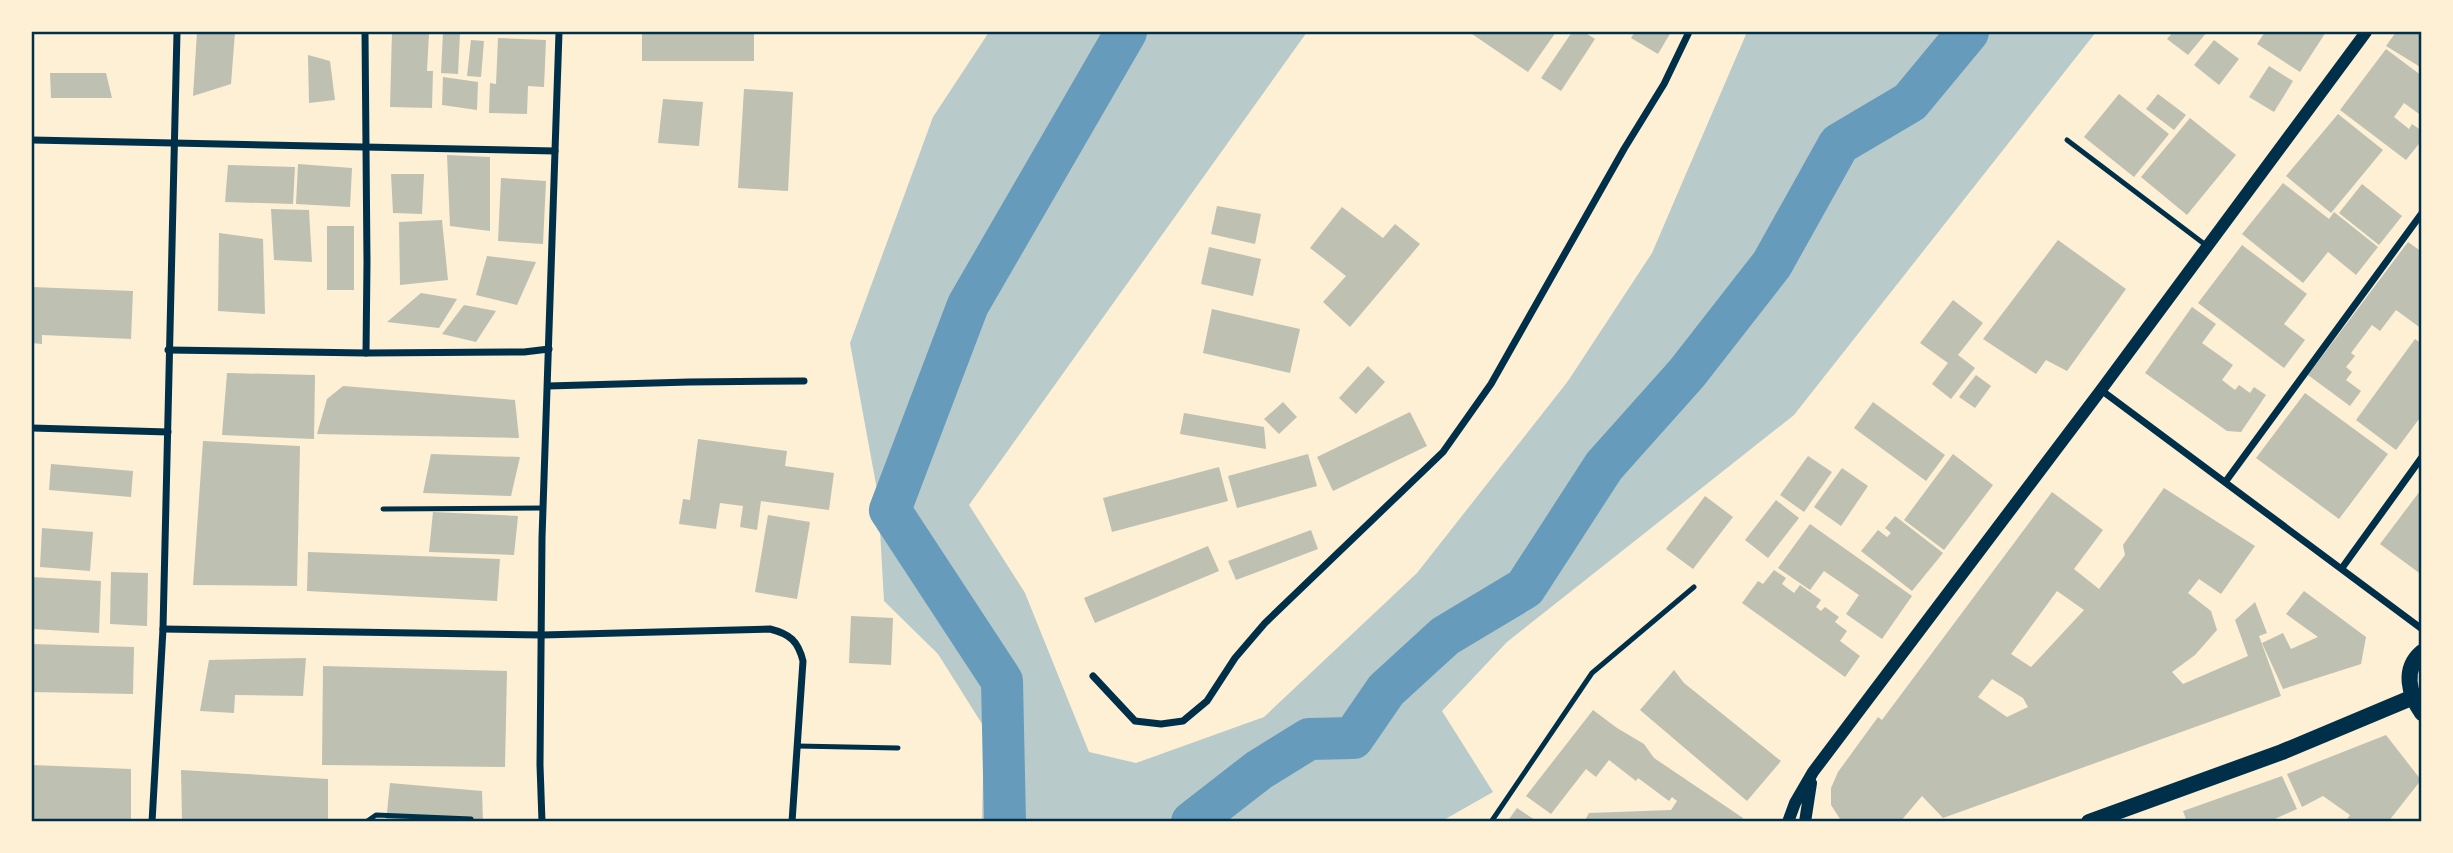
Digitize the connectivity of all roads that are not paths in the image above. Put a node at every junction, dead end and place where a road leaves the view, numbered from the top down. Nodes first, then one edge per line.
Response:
1 (177, 32) edge
2 (365, 32) edge
3 (559, 32) edge
4 (1689, 32) edge
5 (2366, 32) edge
6 (32, 140) edge
7 (2067, 140) dead end
8 (175, 144) junction
9 (366, 145) junction
10 (555, 151) junction
11 (2421, 214) edge
12 (2207, 246) junction
13 (549, 349) junction
14 (168, 350) junction
15 (366, 353) junction
16 (804, 381) dead end
17 (548, 386) junction
18 (2101, 390) junction
19 (32, 428) edge
20 (168, 432) junction
21 (2421, 457) edge
22 (2226, 481) junction
23 (543, 508) junction
24 (383, 509) dead end
25 (2342, 568) junction
26 (1694, 587) dead end
27 (163, 629) junction
28 (2421, 629) edge
29 (541, 635) junction
30 (2421, 652) edge
31 (1093, 676) dead end
32 (2411, 698) junction
33 (2421, 713) edge
34 (797, 746) junction
35 (898, 748) dead end
36 (1813, 772) junction
37 (471, 819) dead end
38 (152, 821) edge
39 (366, 821) edge
40 (542, 821) edge
41 (792, 821) edge
42 (1492, 821) edge
43 (1788, 821) edge
44 (1805, 821) edge
45 (2089, 821) edge

1 - 8 street
2 - 9 street
3 - 10 street
4 - 31 street
5 - 12 street
6 - 8 street
7 - 12 lane
8 - 9 street
8 - 14 street
9 - 10 street
9 - 15 street
10 - 13 street
11 - 22 street
12 - 18 street
13 - 15 street
13 - 17 street
14 - 15 street
14 - 20 street
16 - 17 street
17 - 23 street
18 - 22 street
18 - 36 street
19 - 20 street
20 - 27 street
21 - 25 street
22 - 25 street
23 - 24 lane
23 - 29 street
25 - 28 street
26 - 42 lane
27 - 29 street
27 - 38 street
29 - 34 street
29 - 40 street
30 - 32 main road
32 - 33 main road
32 - 45 main road
34 - 35 lane
34 - 41 street
36 - 43 street
36 - 44 street
37 - 39 lane

